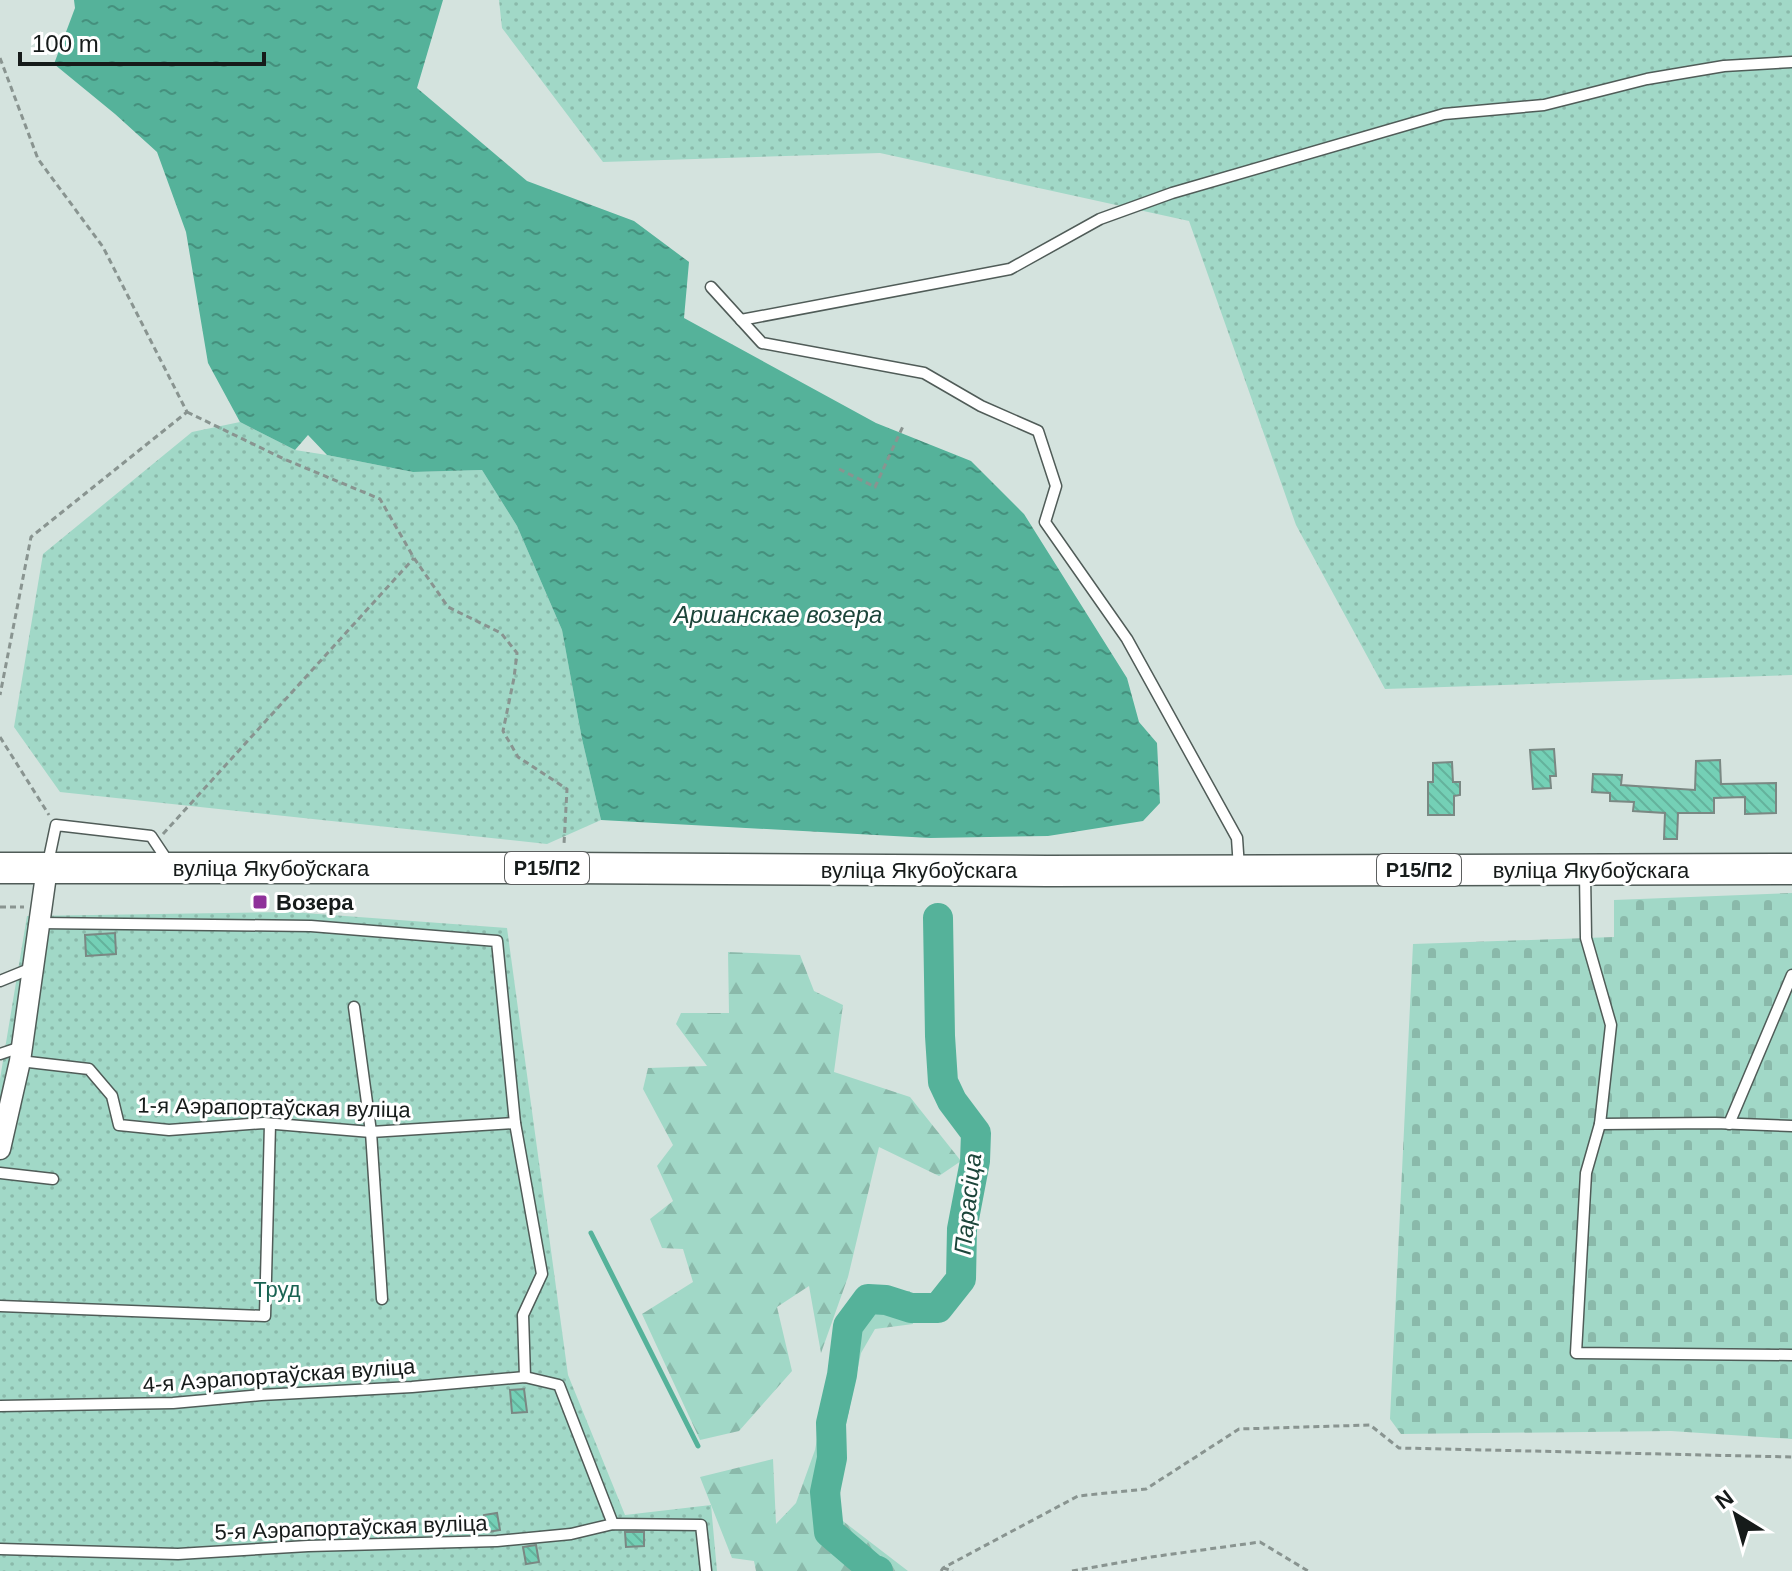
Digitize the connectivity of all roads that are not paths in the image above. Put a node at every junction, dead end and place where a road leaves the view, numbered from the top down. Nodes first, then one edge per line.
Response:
1 (1792, 62) edge
2 (711, 287) dead end
3 (741, 320) junction
4 (0, 868) edge
5 (47, 868) junction
6 (172, 868) junction
7 (1792, 869) edge
8 (1239, 870) junction
9 (1585, 871) junction
10 (40, 915) junction
11 (32, 968) junction
12 (1792, 975) edge
13 (0, 981) edge
14 (354, 1007) dead end
15 (0, 1054) edge
16 (21, 1054) junction
17 (515, 1123) junction
18 (270, 1124) junction
19 (1600, 1124) junction
20 (1729, 1124) junction
21 (1792, 1126) edge
22 (371, 1132) junction
23 (0, 1149) edge
24 (0, 1173) edge
25 (53, 1179) dead end
26 (382, 1299) dead end
27 (0, 1306) edge
28 (1792, 1355) edge
29 (525, 1377) junction
30 (0, 1406) edge
31 (613, 1524) junction
32 (0, 1549) edge
33 (706, 1571) edge

1 - 3 lane
2 - 3 lane
3 - 8 lane
4 - 5 main road, Р15/П2
5 - 6 main road, вуліца Якубоўскага / Р15/П2
5 - 6 lane
5 - 10 street
6 - 8 main road, вуліца Якубоўскага / Р15/П2
7 - 9 main road, вуліца Якубоўскага / Р15/П2
8 - 9 main road, вуліца Якубоўскага / Р15/П2
9 - 19 lane
10 - 11 street
10 - 17 lane
11 - 13 lane
11 - 16 street
12 - 20 lane
14 - 22 lane
15 - 16 lane
16 - 18 lane, 1-я Аэрапортаўская вуліца
16 - 23 street
17 - 22 lane, 1-я Аэрапортаўская вуліца
17 - 29 lane
18 - 22 lane, 1-я Аэрапортаўская вуліца
18 - 27 lane
19 - 20 lane
19 - 28 lane
20 - 21 lane
22 - 26 lane
24 - 25 lane
29 - 30 lane, 4-я Аэрапортаўская вуліца
29 - 31 lane, 4-я Аэрапортаўская вуліца
31 - 32 lane, 5-я Аэрапортаўская вуліца
31 - 33 lane, 5-я Аэрапортаўская вуліца

